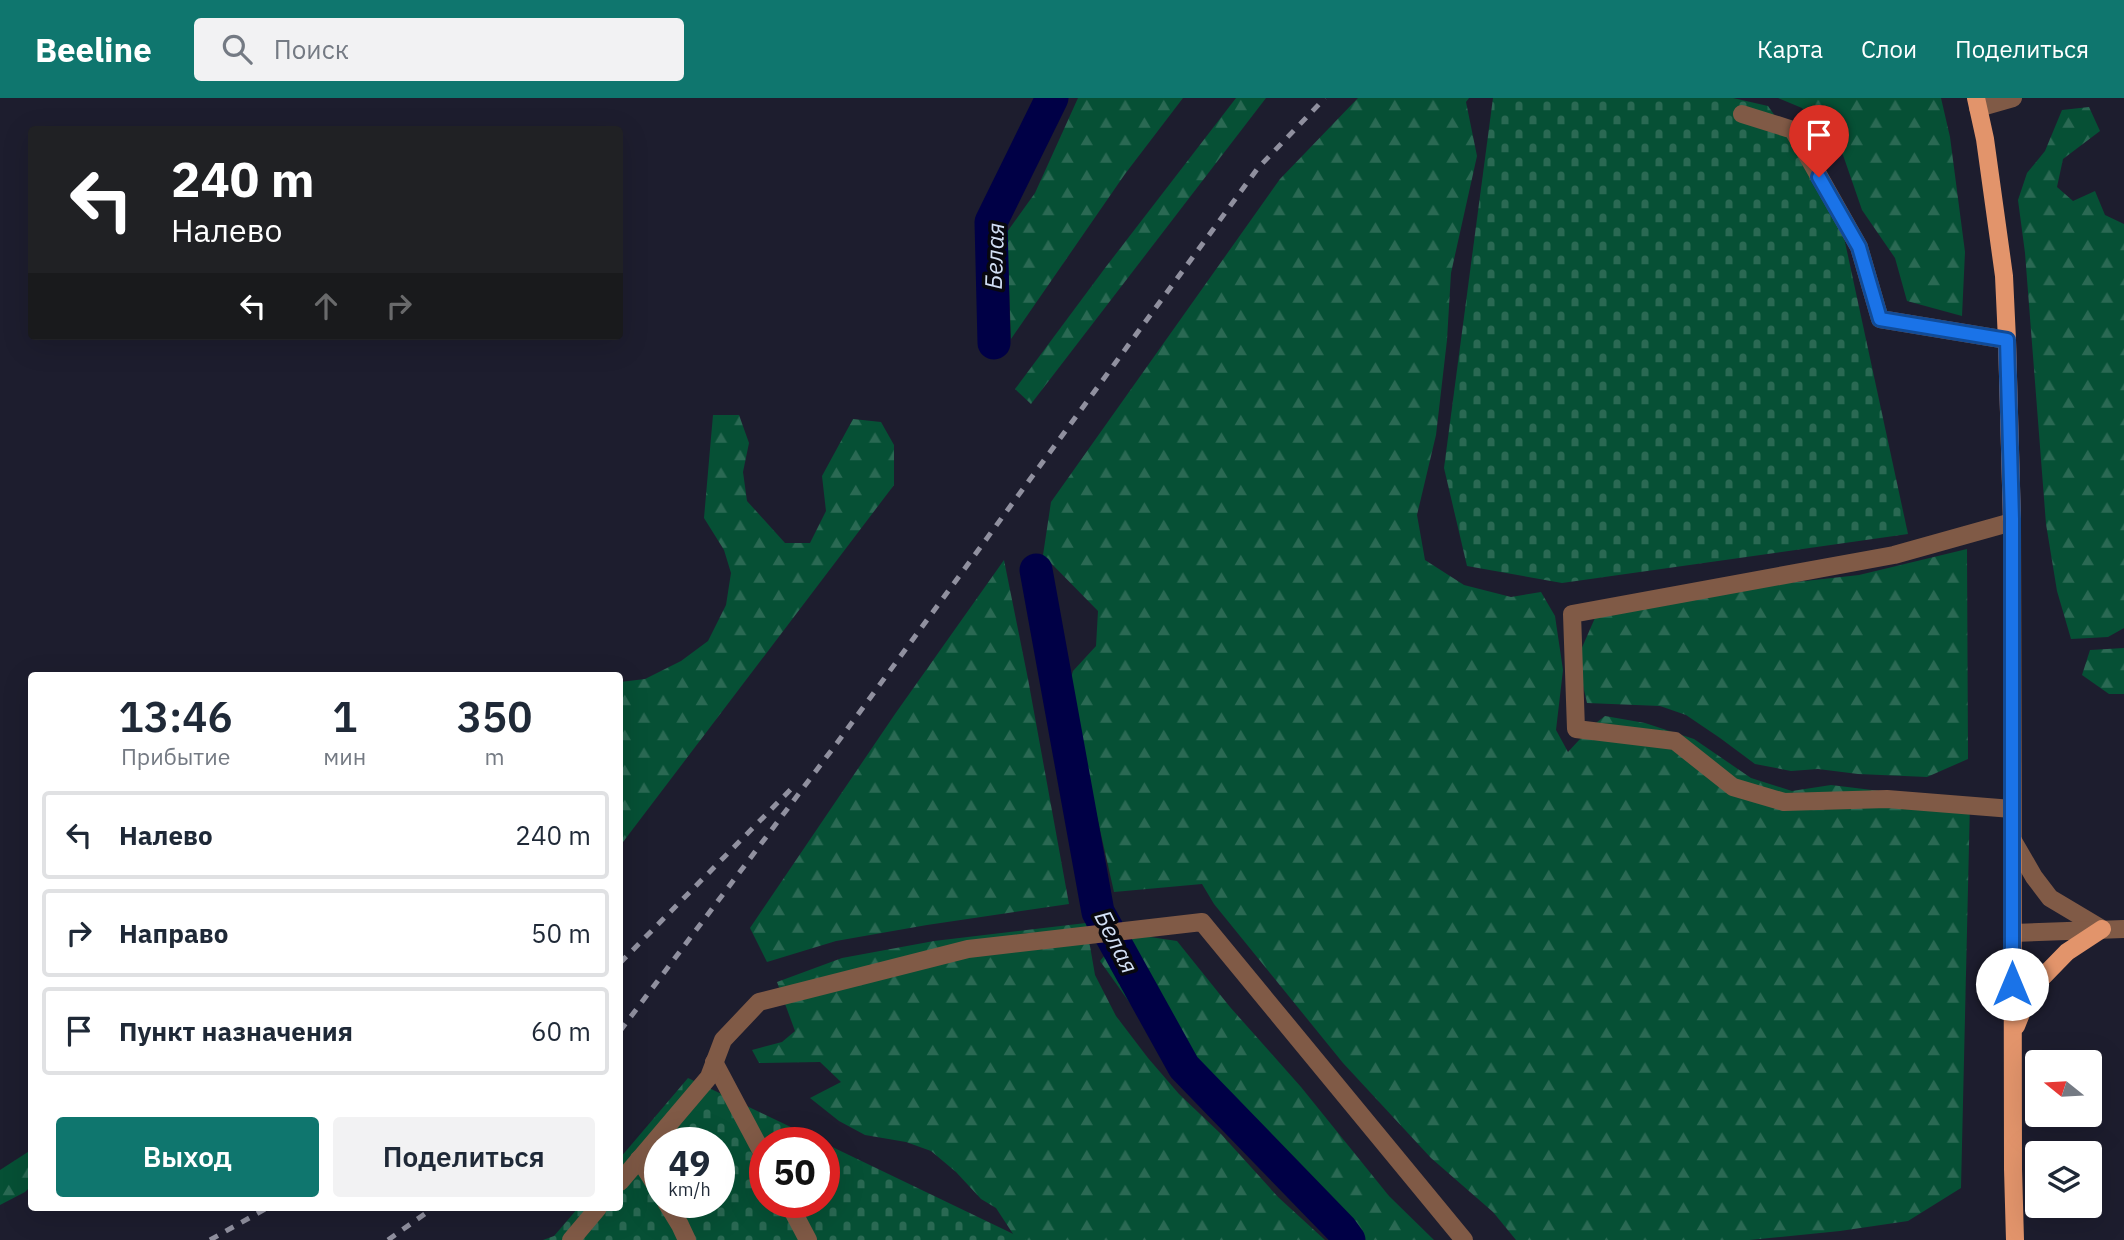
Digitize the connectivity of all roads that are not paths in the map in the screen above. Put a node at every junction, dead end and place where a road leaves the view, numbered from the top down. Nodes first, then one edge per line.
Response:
1 (2013, 98) edge
2 (1977, 103) edge
3 (1742, 114) dead end
4 (2007, 340) junction
5 (2012, 522) junction
6 (2012, 809) junction
7 (2012, 839) junction
8 (2102, 929) junction
9 (2124, 929) edge
10 (2013, 933) junction
11 (2012, 1036) junction
12 (714, 1062) junction
13 (749, 1128) edge
14 (639, 1159) junction
15 (644, 1167) edge
16 (623, 1178) edge
17 (596, 1211) edge
18 (675, 1218) edge
19 (796, 1218) edge
20 (575, 1238) edge
21 (687, 1240) edge
22 (808, 1240) edge
23 (1464, 1240) edge
24 (2015, 1240) edge

1 - 2 street
2 - 4 main road
3 - 4 street
4 - 5 main road
5 - 6 main road
5 - 6 street
6 - 7 main road
7 - 8 street
7 - 10 main road
8 - 9 street
8 - 10 street
8 - 11 main road
10 - 11 main road
11 - 24 main road
12 - 13 street
12 - 14 street
12 - 23 street
14 - 15 street
14 - 16 street
17 - 20 street
18 - 21 street
19 - 22 street

